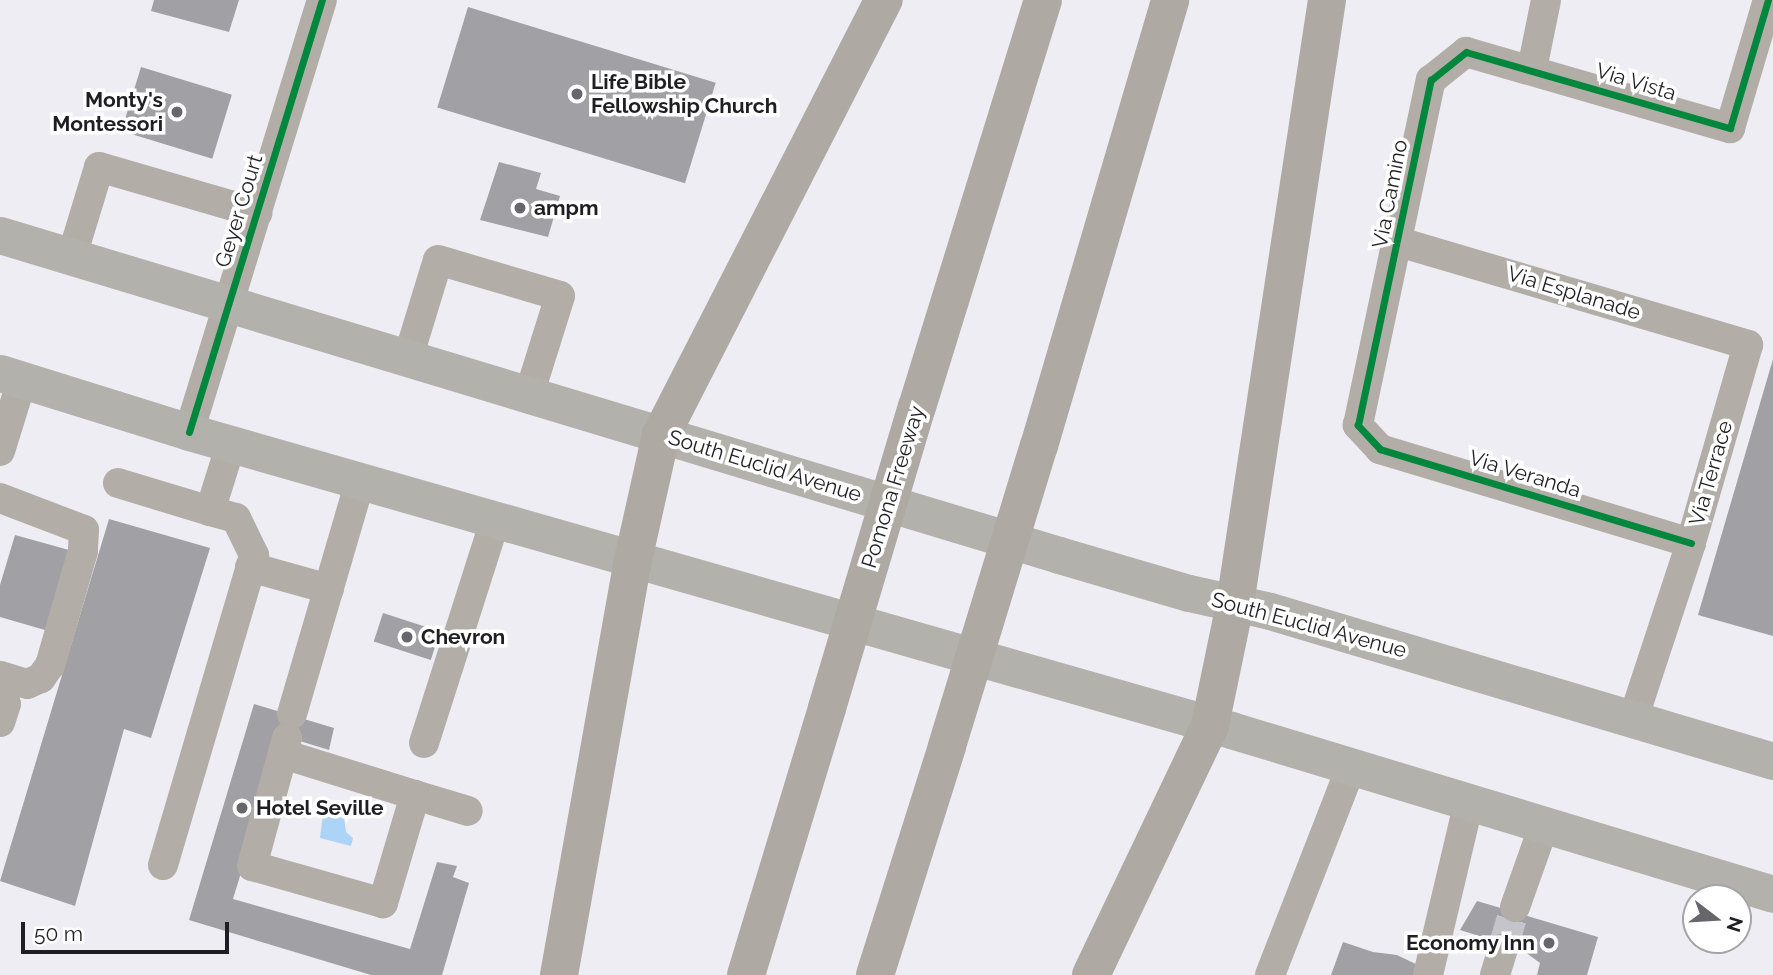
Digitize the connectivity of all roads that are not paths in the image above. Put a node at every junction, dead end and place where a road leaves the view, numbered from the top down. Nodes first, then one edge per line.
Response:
1 (322, 0) edge
2 (884, 0) edge
3 (1044, 0) edge
4 (1170, 0) edge
5 (1327, 0) edge
6 (1546, 0) edge
7 (1768, 0) edge
8 (1532, 69) junction
9 (257, 214) junction
10 (0, 235) edge
11 (1399, 242) junction
12 (72, 256) junction
13 (229, 303) junction
14 (1748, 345) joint
15 (408, 358) junction
16 (11, 377) edge
17 (529, 395) junction
18 (1358, 425) joint
19 (189, 432) junction
20 (661, 435) junction
21 (231, 444) junction
22 (0, 451) edge
23 (360, 481) junction
24 (118, 483) dead end
25 (0, 498) edge
26 (210, 511) junction
27 (495, 520) junction
28 (1691, 543) junction
29 (633, 560) junction
30 (250, 566) junction
31 (329, 589) junction
32 (1235, 604) junction
33 (0, 675) edge
34 (0, 702) edge
35 (1633, 719) junction
36 (0, 722) edge
37 (1210, 725) junction
38 (288, 735) junction
39 (424, 743) dead end
40 (1773, 761) edge
41 (1351, 766) junction
42 (415, 795) junction
43 (1469, 802) junction
44 (468, 811) dead end
45 (1544, 825) junction
46 (163, 865) dead end
47 (1773, 894) edge
48 (1515, 908) tunnel mouth
49 (559, 975) edge
50 (746, 975) edge
51 (875, 975) edge
52 (1091, 975) edge
53 (1270, 975) edge
54 (1428, 975) edge

1 - 9 street, Geyer Court
2 - 20 highway
3 - 50 highway, Pomona Freeway, bridge
4 - 51 highway, bridge
5 - 32 highway
6 - 8 street
7 - 8 street, Via Vista
8 - 11 street, Via Camino
9 - 12 street
9 - 13 street, Geyer Court
10 - 12 main road, South Euclid Avenue
11 - 14 street, Via Esplanade
11 - 18 street, Via Camino
12 - 13 main road, South Euclid Avenue
13 - 15 main road, South Euclid Avenue
13 - 19 street, Geyer Court
14 - 28 street, Via Terrace
15 - 17 main road, South Euclid Avenue
15 - 17 street
16 - 19 main road
16 - 22 street
17 - 20 main road, South Euclid Avenue
18 - 28 street, Via Veranda
19 - 21 main road
20 - 29 highway
20 - 32 main road, South Euclid Avenue
21 - 23 main road
21 - 26 street
23 - 27 main road
23 - 31 street
24 - 26 street
25 - 33 street
26 - 30 street
27 - 29 main road
27 - 39 street
28 - 35 street, Via Terrace
29 - 37 main road
29 - 49 highway
30 - 31 street
30 - 46 street
31 - 38 street
32 - 35 main road, South Euclid Avenue
32 - 37 highway
34 - 36 street
35 - 40 main road, South Euclid Avenue
37 - 41 main road
37 - 52 highway
38 - 42 street
38 - 42 street
41 - 43 main road
41 - 53 street
42 - 44 street
43 - 45 main road
43 - 54 street
45 - 47 main road
45 - 48 street

